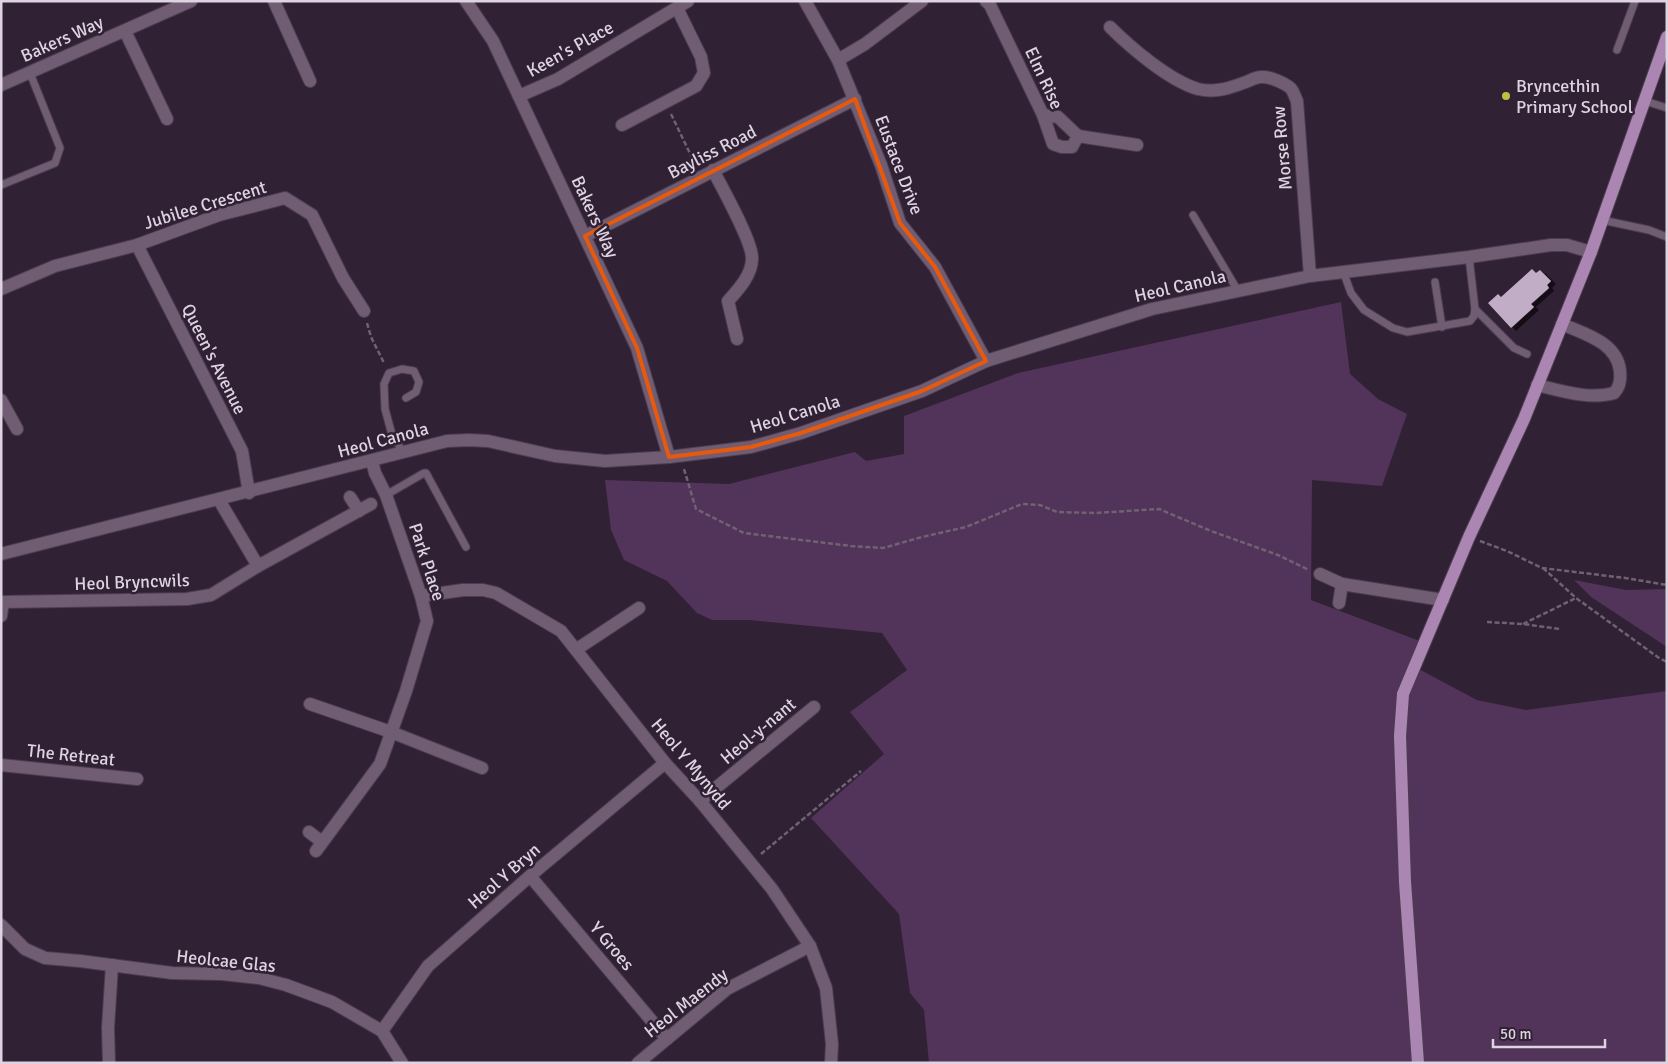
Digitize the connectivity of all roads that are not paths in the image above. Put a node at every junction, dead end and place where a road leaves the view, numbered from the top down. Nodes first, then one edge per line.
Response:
1 (191, 1) edge
2 (274, 1) edge
3 (466, 1) edge
4 (805, 1) edge
5 (922, 1) edge
6 (986, 1) edge
7 (1635, 1) edge
8 (683, 5) edge
9 (1110, 27) dead end
10 (125, 31) junction
11 (1667, 37) edge
12 (1617, 50) dead end
13 (838, 60) junction
14 (30, 72) junction
15 (310, 81) dead end
16 (1, 85) edge
17 (519, 96) junction
18 (855, 98) junction
19 (1645, 101) junction
20 (1667, 108) edge
21 (1043, 115) junction
22 (167, 119) dead end
23 (622, 125) dead end
24 (1078, 136) junction
25 (1137, 145) dead end
26 (713, 170) junction
27 (1, 184) edge
28 (1193, 215) dead end
29 (1602, 220) junction
30 (586, 236) junction
31 (1667, 237) edge
32 (137, 245) junction
33 (1591, 252) junction
34 (1469, 257) junction
35 (1343, 271) junction
36 (1310, 276) junction
37 (1435, 282) dead end
38 (1, 289) edge
39 (1238, 291) junction
40 (1475, 309) junction
41 (364, 312) road end
42 (1562, 324) junction
43 (1442, 327) junction
44 (736, 339) dead end
45 (1527, 354) dead end
46 (986, 361) junction
47 (1537, 385) junction
48 (406, 398) dead end
49 (1, 400) edge
50 (17, 429) dead end
51 (403, 453) junction
52 (674, 457) junction
53 (372, 462) junction
54 (249, 492) junction
55 (386, 495) junction
56 (350, 496) dead end
57 (219, 500) junction
58 (371, 504) dead end
59 (359, 511) junction
60 (466, 547) dead end
61 (1, 554) edge
62 (258, 566) junction
63 (1320, 574) road end
64 (1342, 584) junction
65 (422, 596) junction
66 (1443, 600) junction
67 (2, 602) edge
68 (1339, 603) dead end
69 (639, 608) dead end
70 (1, 616) edge
71 (577, 649) junction
72 (310, 704) dead end
73 (814, 707) dead end
74 (391, 732) junction
75 (666, 762) junction
76 (1, 765) edge
77 (482, 768) dead end
78 (137, 779) dead end
79 (700, 801) junction
80 (309, 832) dead end
81 (530, 876) junction
82 (1, 925) edge
83 (810, 946) junction
84 (112, 965) junction
85 (382, 1031) junction
86 (667, 1039) junction
87 (109, 1063) edge
88 (402, 1063) edge
89 (638, 1063) edge
90 (831, 1063) edge
91 (1418, 1063) edge

1 - 10 street, Bakers Way
2 - 15 street
3 - 17 street, Bakers Way
4 - 13 street, Eustace Drive
5 - 13 street
6 - 21 street, Elm Rise
7 - 12 lane
8 - 17 street, Keen's Place
8 - 23 street
9 - 36 street, Morse Row
10 - 14 street, Bakers Way
10 - 22 street
11 - 19 main road
13 - 18 street, Eustace Drive
14 - 16 street, Bakers Way
14 - 27 lane
17 - 30 street, Bakers Way
18 - 26 street, Bayliss Road
18 - 46 street, Eustace Drive
19 - 20 lane
19 - 29 main road
21 - 24 street
21 - 24 street, Elm Rise
24 - 25 street
26 - 30 street, Bayliss Road
26 - 44 street
28 - 39 lane
29 - 31 lane
29 - 33 main road
30 - 52 street, Bakers Way
32 - 38 street, Jubilee Crescent
32 - 41 street, Jubilee Crescent
32 - 54 street, Queen's Avenue
33 - 34 street, Heol Canola
33 - 42 main road
34 - 35 street, Heol Canola
34 - 40 lane
35 - 36 street, Heol Canola
35 - 43 lane
36 - 39 street, Heol Canola
37 - 43 lane
39 - 46 street, Heol Canola
40 - 43 lane
40 - 45 lane
42 - 47 main road
42 - 47 street
46 - 52 street, Heol Canola
47 - 66 main road
48 - 51 lane
49 - 50 street
51 - 52 street, Heol Canola
51 - 53 street, Heol Canola
53 - 54 street, Heol Canola
53 - 55 street, Park Place
54 - 57 street, Heol Canola
55 - 60 lane
55 - 65 street, Park Place
56 - 59 street
57 - 61 street, Heol Canola
57 - 62 street
58 - 59 street, Heol Bryncwils
59 - 62 street, Heol Bryncwils
62 - 67 street, Heol Bryncwils
63 - 64 street
64 - 66 street
64 - 68 street
65 - 71 street, Heol Y Mynydd
65 - 74 street, Park Place
66 - 91 main road
67 - 70 street, Heol Bryncwils
69 - 71 street
71 - 75 street, Heol Y Mynydd
72 - 74 street
73 - 79 street, Heol-y-nant
74 - 77 street
74 - 80 street, Park Place
75 - 79 street, Heol Y Mynydd
75 - 81 street, Heol Y Bryn
76 - 78 street, The Retreat
79 - 83 street, Heol Y Mynydd
81 - 85 street, Heol Y Bryn
81 - 86 street, Y Groes
82 - 84 street, Heolcae Glas
83 - 86 street, Heol Maendy
83 - 90 street, Heol Y Mynydd
84 - 85 street, Heolcae Glas
84 - 87 street
85 - 88 street, Heolcae Glas
86 - 89 street, Heol Maendy

